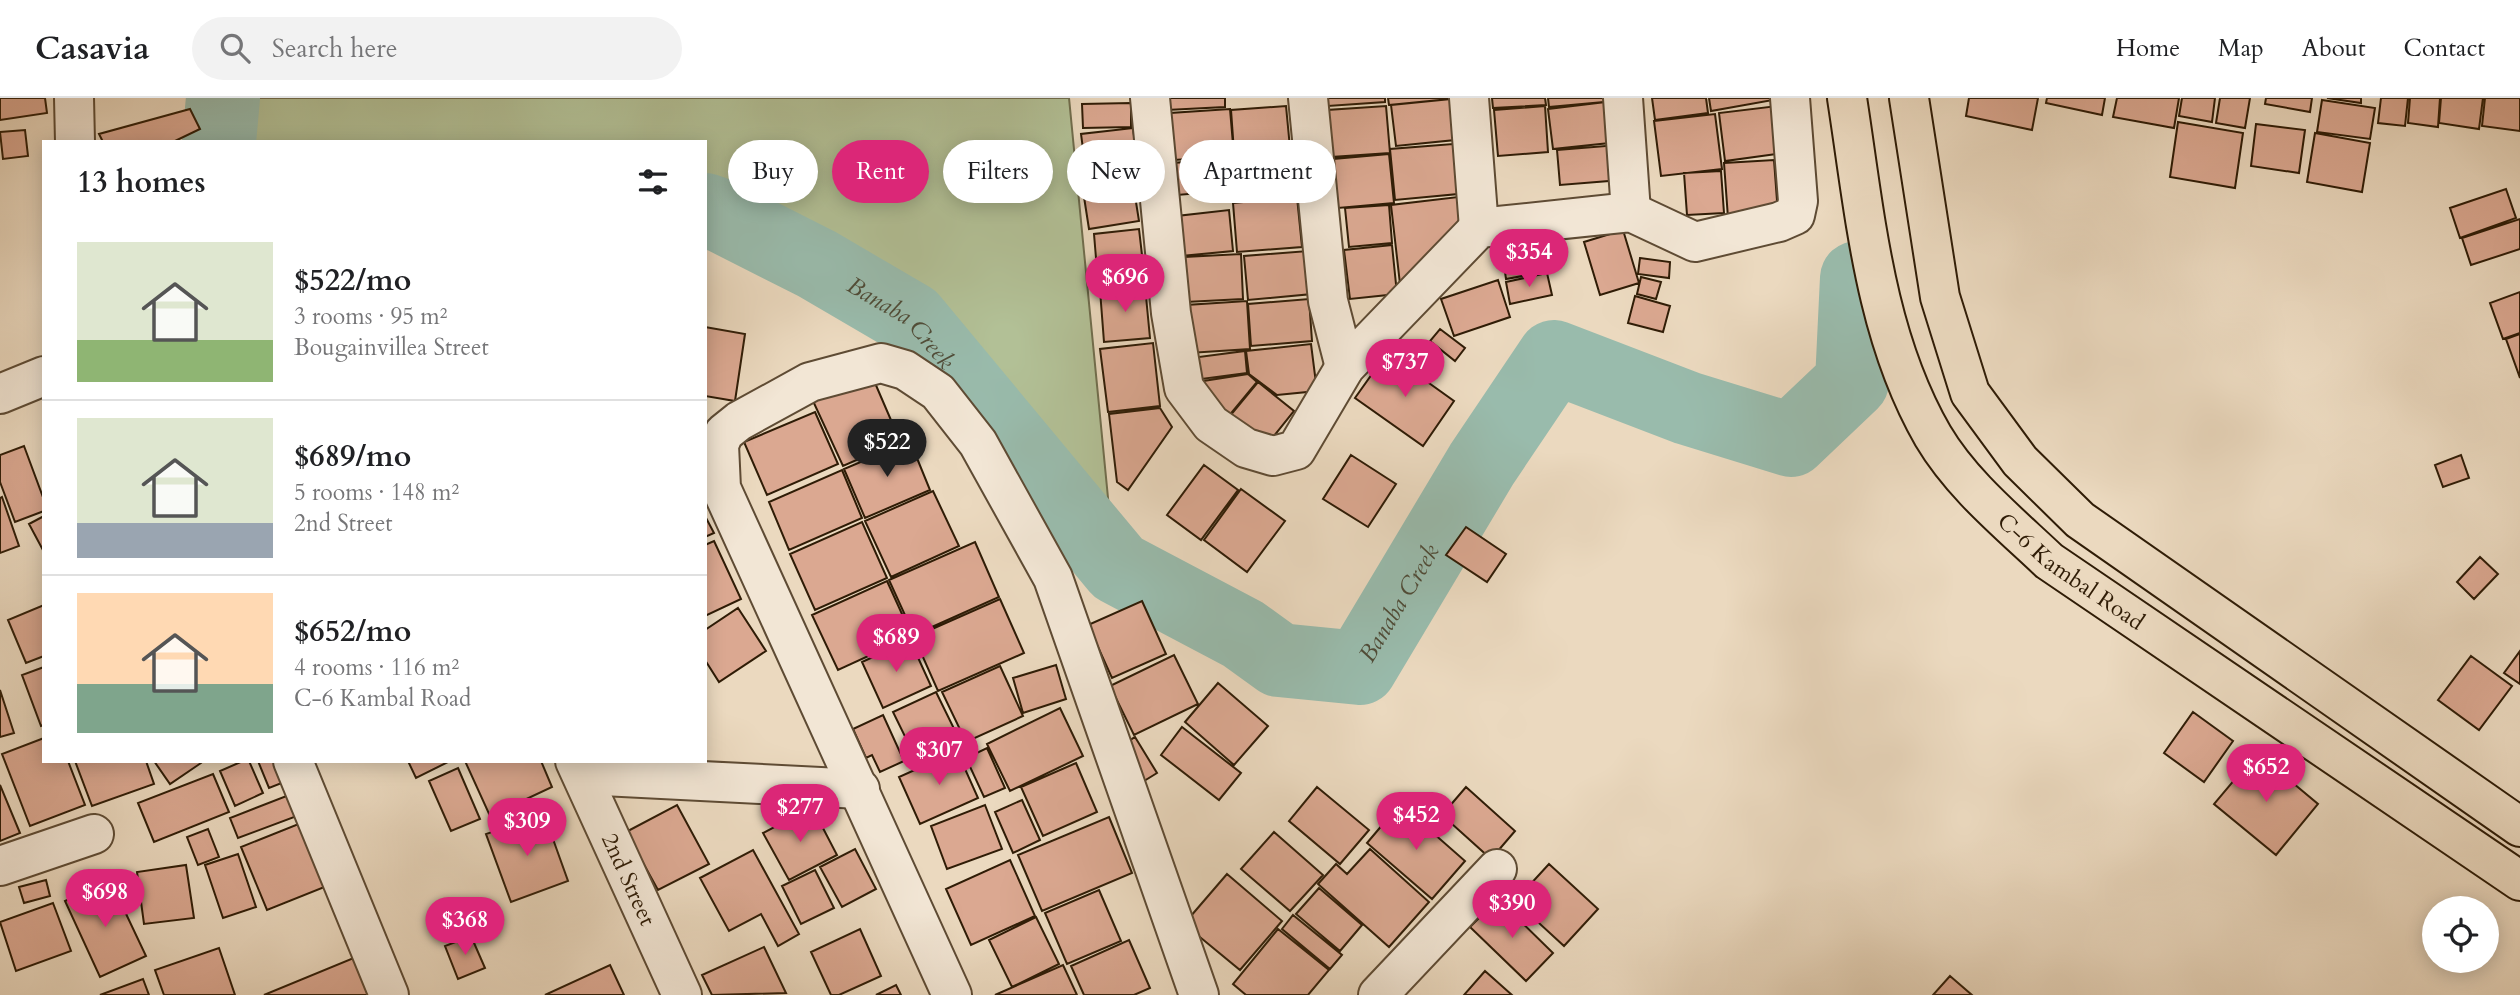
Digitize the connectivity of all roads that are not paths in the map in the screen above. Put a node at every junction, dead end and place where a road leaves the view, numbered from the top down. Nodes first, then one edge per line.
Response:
1 (74, 98) edge
2 (1150, 98) edge
3 (1308, 98) edge
4 (1469, 98) edge
5 (1623, 98) edge
6 (1790, 98) edge
7 (1847, 98) edge
8 (1909, 98) edge
9 (75, 140) edge
10 (1630, 212) junction
11 (1479, 228) junction
12 (1345, 367) junction
13 (42, 377) edge
14 (0, 394) edge
15 (294, 763) edge
16 (579, 768) edge
17 (860, 789) junction
18 (2520, 827) edge
19 (94, 834) dead end
20 (0, 866) edge
21 (1497, 869) dead end
22 (2520, 881) edge
23 (389, 995) edge
24 (682, 995) edge
25 (952, 995) edge
26 (1199, 995) edge
27 (1378, 995) edge

1 - 9 street
2 - 12 street
3 - 12 street
4 - 11 street
5 - 10 street
6 - 10 street
7 - 22 main road, C-6 Kambal Road
8 - 18 main road, C-6 Kambal Road
10 - 11 street
11 - 12 street
13 - 14 street
15 - 23 street
16 - 17 street
16 - 24 street, 2nd Street
17 - 25 street
17 - 26 street
19 - 20 street
21 - 27 street

